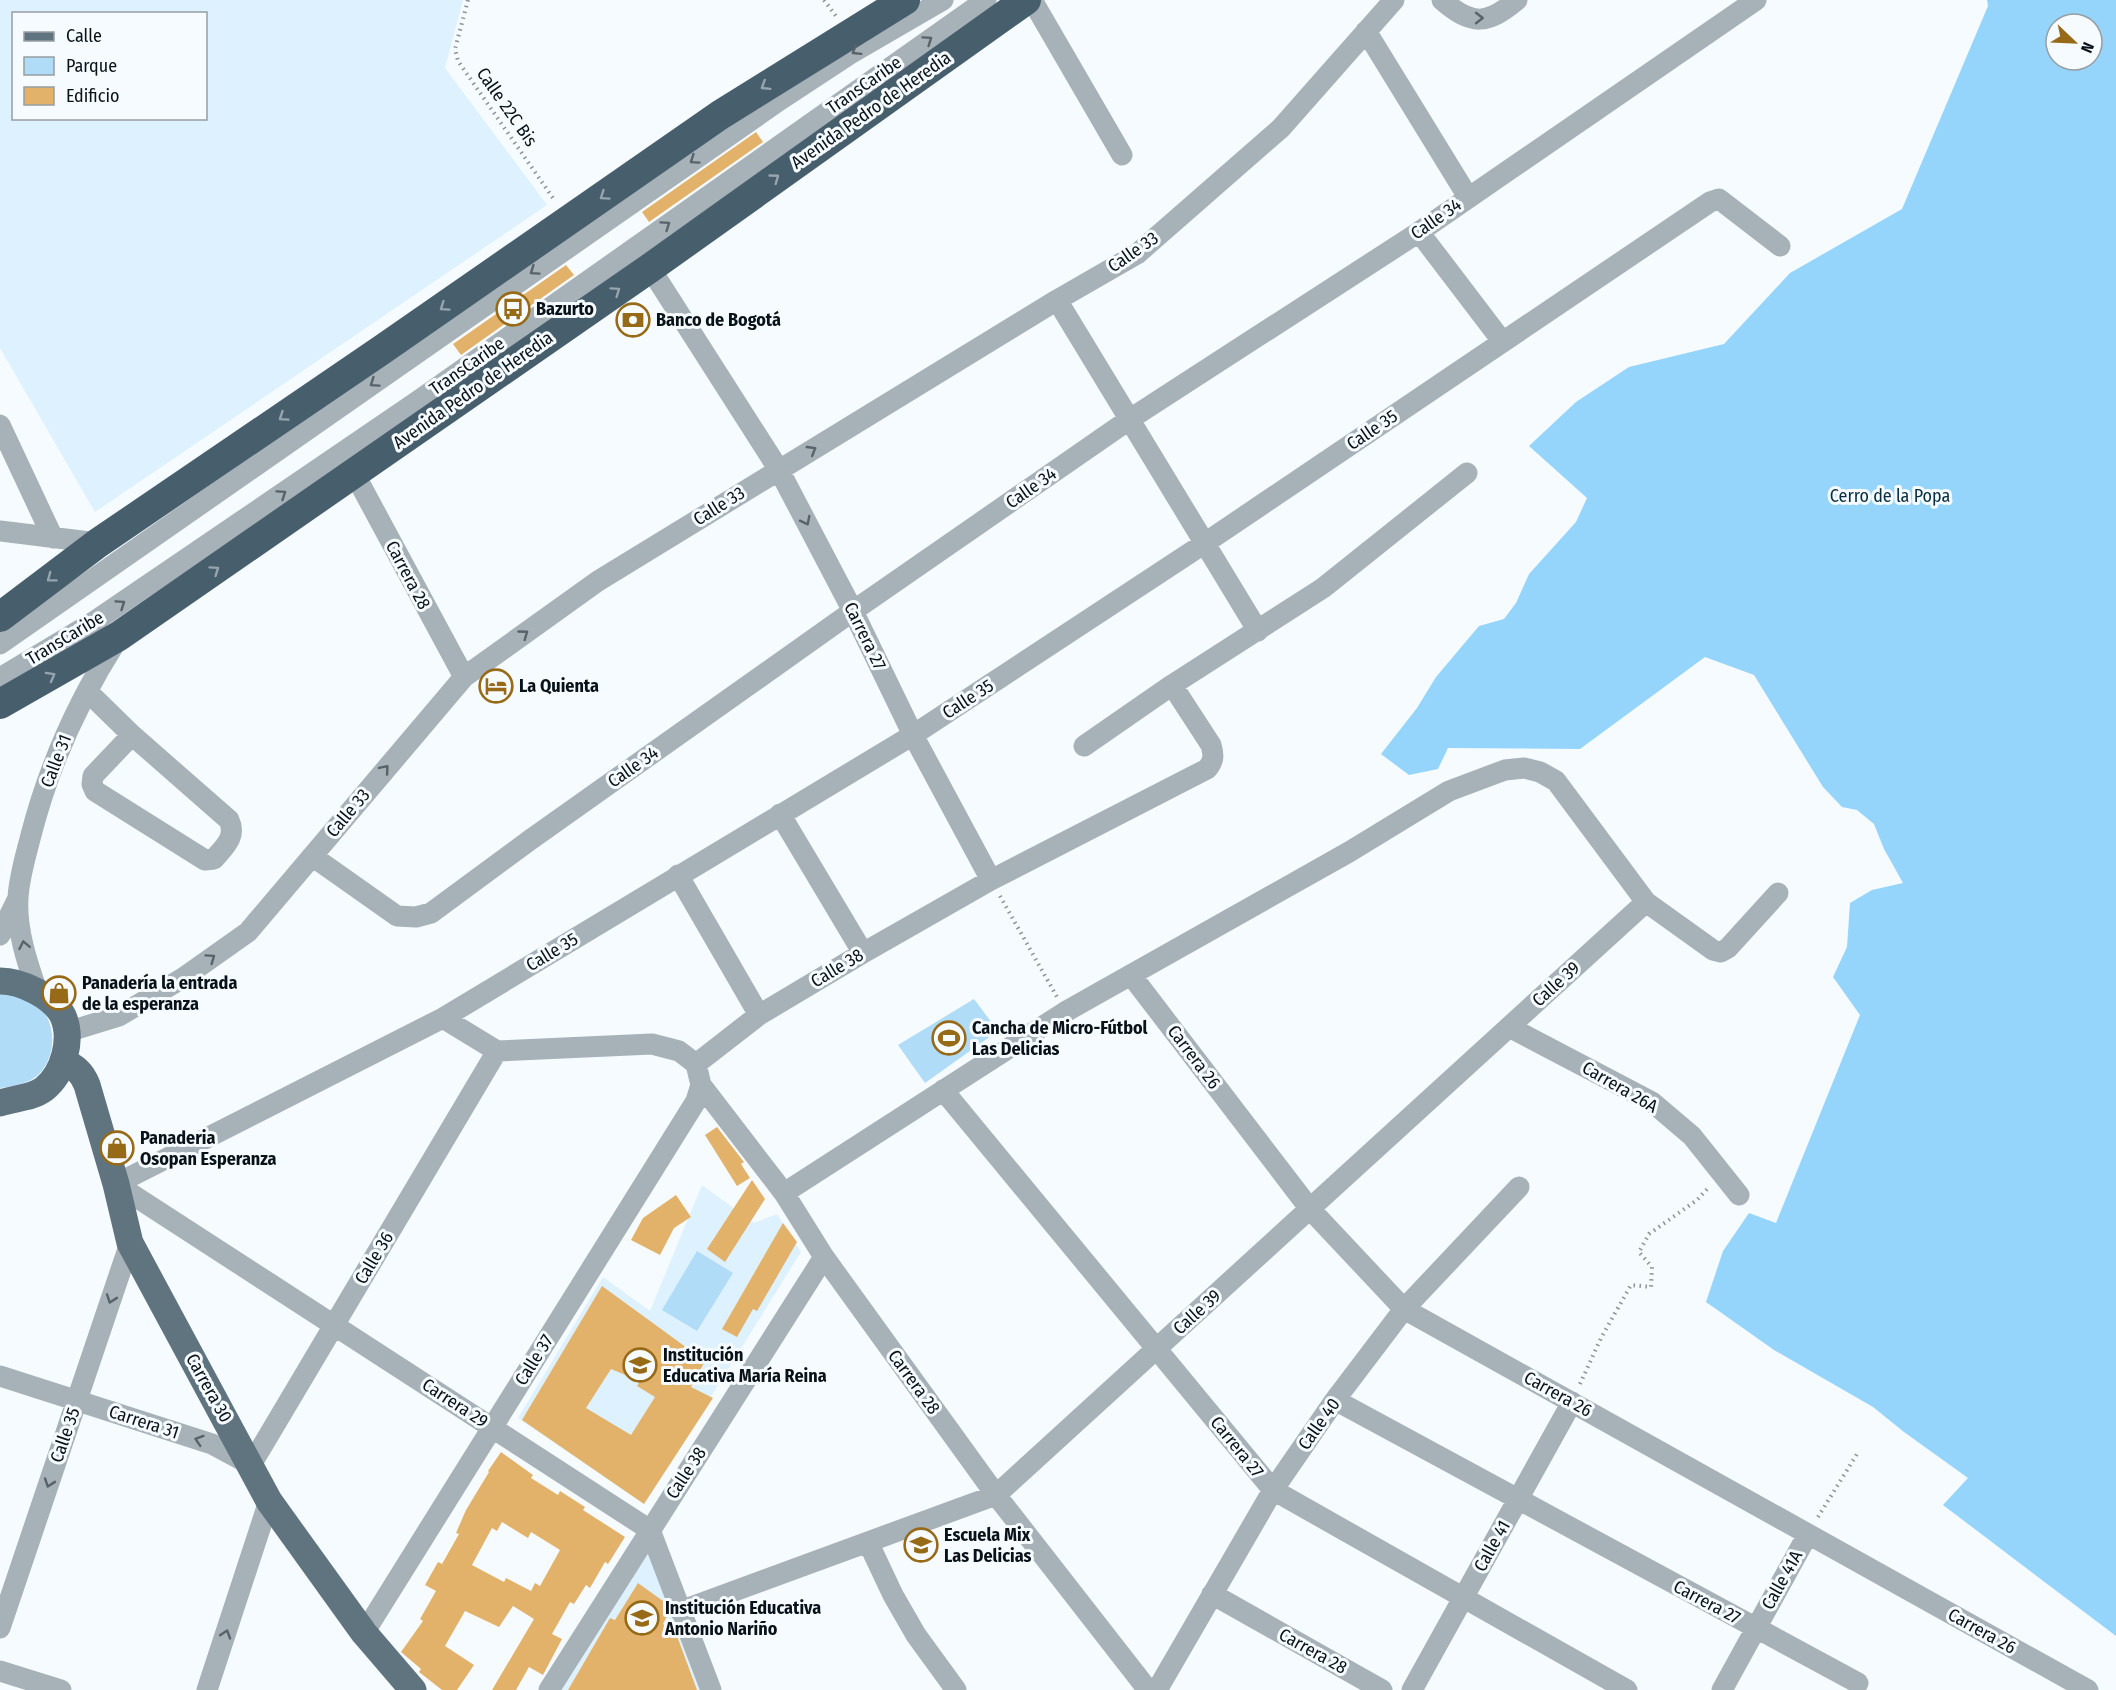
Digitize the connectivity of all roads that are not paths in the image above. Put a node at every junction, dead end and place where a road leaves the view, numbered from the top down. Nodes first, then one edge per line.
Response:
1 (904, 0) edge
2 (943, 0) edge
3 (986, 0) edge
4 (1026, 0) edge
5 (1032, 0) edge
6 (1394, 0) edge
7 (1442, 0) edge
8 (1517, 0) edge
9 (1756, 0) edge
10 (1366, 31) junction
11 (1122, 154) dead end
12 (1468, 197) junction
13 (1419, 232) junction
14 (1780, 246) dead end
15 (650, 268) junction
16 (1057, 300) junction
17 (1502, 341) junction
18 (1130, 419) junction
19 (0, 425) edge
20 (779, 470) junction
21 (354, 473) junction
22 (1467, 473) dead end
23 (0, 531) edge
24 (53, 538) junction
25 (98, 543) junction
26 (1205, 543) junction
27 (853, 611) junction
28 (0, 617) edge
29 (1258, 630) junction
30 (119, 636) junction
31 (0, 644) edge
32 (464, 677) junction
33 (0, 678) edge
34 (1172, 685) junction
35 (87, 691) junction
36 (0, 704) edge
37 (132, 735) junction
38 (913, 735) junction
39 (1084, 746) dead end
40 (780, 814) junction
41 (312, 856) junction
42 (678, 875) junction
43 (991, 880) junction
44 (1778, 893) dead end
45 (18, 897) junction
46 (1646, 902) junction
47 (0, 935) edge
48 (863, 953) junction
49 (1131, 975) junction
50 (0, 981) edge
51 (37, 992) junction
52 (759, 1015) junction
53 (443, 1018) junction
54 (1509, 1027) junction
55 (67, 1032) junction
56 (497, 1051) junction
57 (63, 1062) junction
58 (696, 1064) junction
59 (701, 1085) junction
60 (943, 1090) junction
61 (0, 1103) edge
62 (116, 1184) junction
63 (1519, 1187) dead end
64 (784, 1193) junction
65 (1739, 1195) dead end
66 (1310, 1209) junction
67 (130, 1243) junction
68 (824, 1257) junction
69 (1404, 1309) junction
70 (334, 1326) junction
71 (1157, 1348) junction
72 (0, 1376) edge
73 (77, 1400) junction
74 (1335, 1400) junction
75 (1572, 1402) junction
76 (492, 1427) junction
77 (251, 1465) junction
78 (1273, 1490) junction
79 (996, 1495) junction
80 (1518, 1499) junction
81 (269, 1501) junction
82 (650, 1530) junction
83 (1808, 1534) junction
84 (868, 1542) junction
85 (1212, 1594) junction
86 (1463, 1598) junction
87 (680, 1611) junction
88 (0, 1628) edge
89 (1756, 1628) junction
90 (364, 1633) junction
91 (0, 1671) edge
92 (1858, 1683) dead end
93 (61, 1690) edge
94 (207, 1690) edge
95 (413, 1690) edge
96 (549, 1690) edge
97 (711, 1690) edge
98 (956, 1690) edge
99 (1148, 1690) edge
100 (1157, 1690) edge
101 (1382, 1690) edge
102 (1412, 1690) edge
103 (1627, 1690) edge
104 (1722, 1690) edge
105 (2088, 1690) edge

1 -> 25 highway
2 -> 31 street, TransCaribe
33 -> 3 street, TransCaribe
15 -> 4 highway, Avenida Pedro de Heredia
5 - 11 street
6 - 10 street, Calle 33
7 -> 8 street
9 - 12 street, Calle 34
10 - 12 street
10 - 16 street, Calle 33
12 - 13 street, Calle 34
13 - 17 street
13 - 18 street, Calle 34
14 - 17 street, Calle 35
15 - 20 street, Carrera 27
21 -> 15 highway, Avenida Pedro de Heredia
16 - 18 street
20 -> 16 street, Calle 33
17 - 26 street, Calle 35
18 - 26 street
18 - 27 street, Calle 34
19 - 24 street
20 -> 27 street, Carrera 27
32 -> 20 street, Calle 33
30 -> 21 highway, Avenida Pedro de Heredia
21 - 32 street, Carrera 28
22 - 29 street
23 - 24 street
24 - 25 street
25 -> 28 highway
26 - 29 street
26 - 38 street, Calle 35
27 - 38 street, Carrera 27
27 - 41 street, Calle 34
29 - 34 street
30 - 35 street, Calle 31
36 -> 30 highway, Avenida Pedro de Heredia
41 -> 32 street, Calle 33
34 - 39 street
34 - 43 street, Calle 38
35 - 37 street
35 - 45 street, Calle 31
37 - 37 street
38 - 40 street, Calle 35
38 - 43 street, Carrera 27
40 - 42 street, Calle 35
40 - 48 street
55 -> 41 street, Calle 33
42 - 52 street
42 - 53 street, Calle 35
43 - 48 street, Calle 38
44 - 46 street
45 - 47 street, Calle 31
51 -> 45 street, Calle 31
46 - 49 street
46 - 54 street, Calle 39
48 - 52 street, Calle 38
49 - 60 street
49 - 66 street, Carrera 26
50 - 51 main road
51 - 55 main road
52 - 58 street, Calle 38
53 - 56 street
53 - 62 street, Calle 35
54 - 65 street, Carrera 26A
54 - 66 street, Calle 39
55 - 57 main road
56 - 58 street
56 - 70 street, Calle 36
57 - 61 main road
57 - 62 main road, Carrera 30
58 - 59 street, Carrera 28
59 - 64 street, Carrera 28
59 - 76 street, Calle 37
60 - 64 street
60 - 71 street, Carrera 27
62 - 67 main road, Carrera 30
62 - 70 street, Carrera 29
63 - 69 street, Calle 40
64 - 68 street, Carrera 28
66 - 69 street, Carrera 26
66 - 71 street, Calle 39
67 -> 73 street, Calle 35
67 - 77 main road, Carrera 30
68 - 79 street, Carrera 28
68 - 82 street, Calle 38
69 - 74 street, Calle 40
69 - 75 street, Carrera 26
70 - 76 street, Carrera 29
70 - 77 street, Calle 36
71 - 78 street, Carrera 27
71 - 79 street, Calle 39
72 - 73 street, Carrera 31
77 -> 73 street, Carrera 31
73 -> 88 street, Calle 35
74 - 78 street, Calle 40
74 - 80 street, Carrera 27
75 - 80 street, Calle 41
75 - 83 street, Carrera 26
76 - 82 street, Carrera 29
76 - 90 street, Calle 37
77 - 81 main road, Carrera 30
78 - 85 street, Calle 40
78 - 86 street, Carrera 27
79 - 84 street, Calle 39
79 - 99 street, Carrera 28
80 - 86 street, Calle 41
80 - 89 street, Carrera 27
81 - 90 main road, Carrera 30
94 -> 81 street
82 - 87 street
82 - 96 street, Calle 38
83 - 89 street, Calle 41A
83 - 105 street, Carrera 26
84 - 87 street, Calle 39
84 - 98 street
85 - 100 street, Calle 40
85 - 101 street, Carrera 28
86 - 102 street, Calle 41
86 - 103 street, Carrera 27
87 - 97 street
89 - 92 street, Carrera 27
89 - 104 street, Calle 41A
90 - 95 main road, Carrera 30
91 - 93 street

